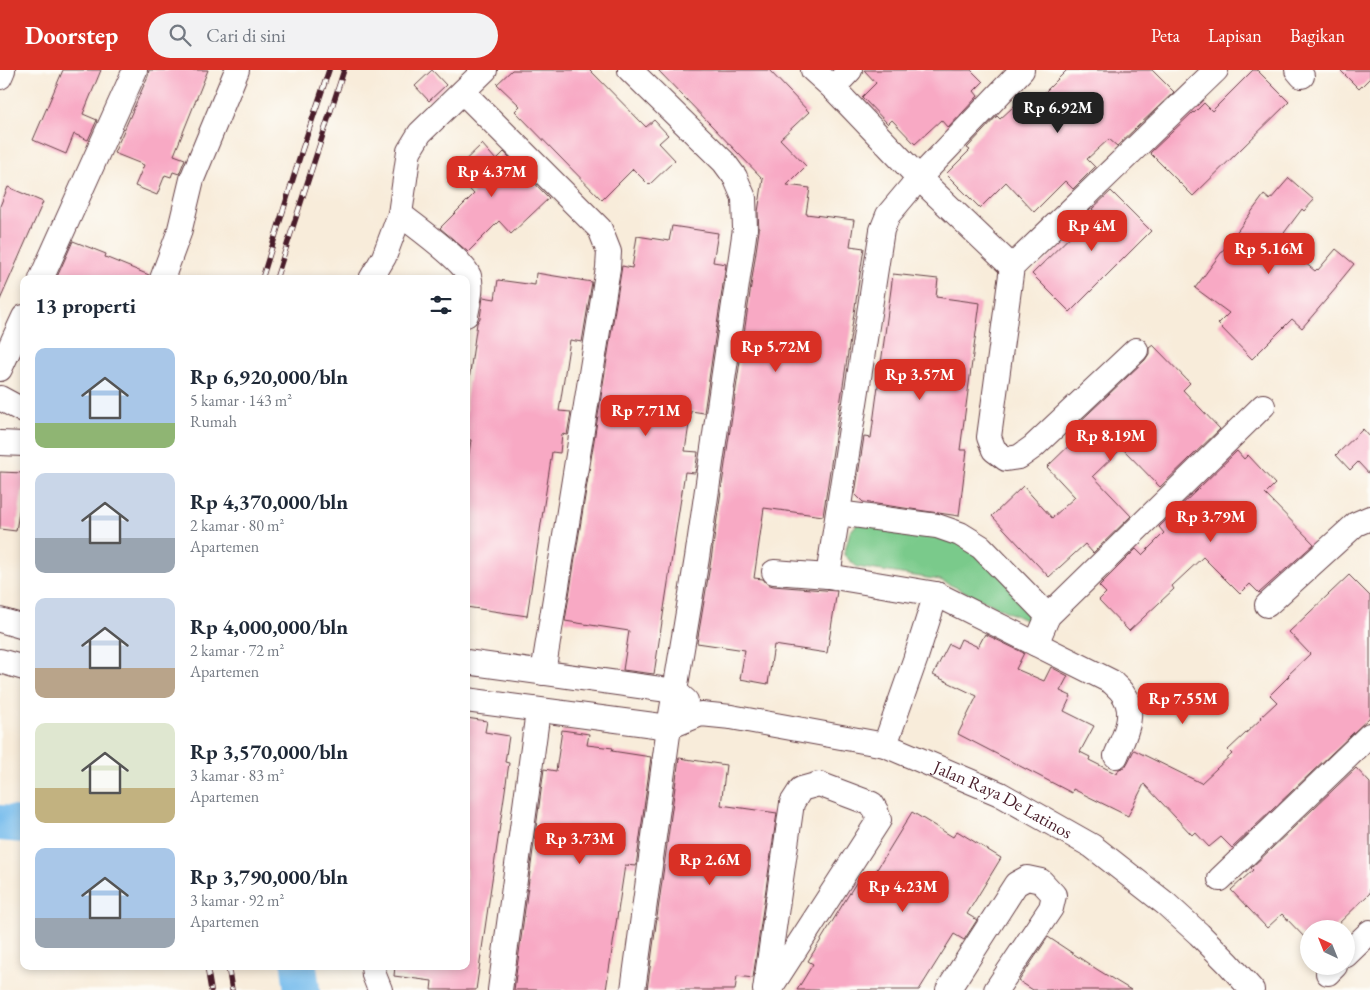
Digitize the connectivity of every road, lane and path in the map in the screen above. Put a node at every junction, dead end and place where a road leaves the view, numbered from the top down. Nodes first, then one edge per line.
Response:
1 (3, 70) edge
2 (135, 70) edge
3 (237, 70) edge
4 (485, 70) edge
5 (630, 70) edge
6 (813, 70) edge
7 (850, 70) edge
8 (1022, 70) edge
9 (1216, 70) edge
10 (0, 77) edge
11 (833, 88) junction
12 (463, 92) junction
13 (919, 178) junction
14 (400, 214) junction
15 (1012, 267) junction
16 (43, 275) edge
17 (163, 275) edge
18 (373, 275) edge
19 (468, 275) edge
20 (20, 326) edge
21 (1136, 350) dead end
22 (0, 369) edge
23 (0, 398) edge
24 (1264, 406) dead end
25 (20, 409) edge
26 (0, 443) edge
27 (20, 444) edge
28 (838, 513) junction
29 (1370, 518) edge
30 (774, 572) dead end
31 (828, 576) junction
32 (936, 594) junction
33 (1267, 605) dead end
34 (1048, 616) junction
35 (0, 620) edge
36 (20, 626) edge
37 (1036, 644) junction
38 (0, 661) edge
39 (470, 663) edge
40 (20, 667) edge
41 (543, 673) junction
42 (675, 691) junction
43 (470, 701) edge
44 (538, 710) junction
45 (701, 714) junction
46 (669, 727) junction
47 (1370, 735) edge
48 (885, 745) junction
49 (1116, 756) dead end
50 (1220, 879) dead end
51 (1370, 932) edge
52 (1355, 946) edge
53 (374, 970) edge
54 (380, 990) edge
55 (500, 990) edge
56 (633, 990) edge
57 (765, 990) edge
58 (769, 990) edge
59 (948, 990) edge
60 (996, 990) edge
61 (1252, 990) edge

1 - 10 street
2 - 16 street
3 - 17 street
4 - 12 street
5 - 42 street
6 - 11 street
7 - 11 street
8 - 13 street
9 - 15 street
11 - 13 street
12 - 14 street
12 - 41 street
13 - 15 street
13 - 28 street
14 - 18 street
14 - 19 street
15 - 21 street
20 - 22 street
23 - 25 street
24 - 34 street
26 - 27 street
28 - 31 street
28 - 34 street
29 - 33 street
30 - 31 street
31 - 32 street
32 - 37 street
32 - 48 street
34 - 37 street
35 - 36 street
37 - 49 street
38 - 40 street
39 - 41 street
41 - 42 street
42 - 45 street
42 - 46 street
43 - 44 street
44 - 46 street
44 - 55 street
45 - 46 street
45 - 48 street, Jalan Raya De Latinos
46 - 56 street
47 - 50 street
48 - 61 street, Jalan Raya De Latinos
51 - 52 street
53 - 54 street
57 - 58 street
59 - 60 street

